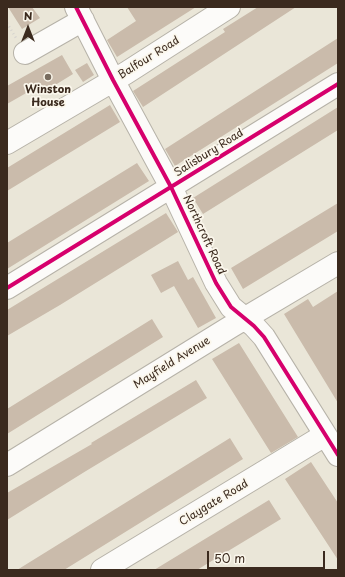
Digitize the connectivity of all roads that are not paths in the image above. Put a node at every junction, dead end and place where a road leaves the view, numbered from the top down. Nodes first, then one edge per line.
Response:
1 (229, 7) edge
2 (80, 13) edge
3 (25, 53) dead end
4 (113, 80) junction
5 (338, 84) edge
6 (7, 143) edge
7 (171, 187) junction
8 (338, 263) edge
9 (7, 288) edge
10 (245, 318) junction
11 (325, 435) junction
12 (338, 455) edge
13 (7, 465) edge
14 (102, 570) edge

1 - 4 street, Balfour Road
2 - 3 street
2 - 4 street, Northcroft Road
4 - 6 street, Balfour Road
4 - 7 street, Northcroft Road
5 - 7 street, Salisbury Road
7 - 9 street, Salisbury Road
7 - 10 street, Northcroft Road
8 - 10 street, Mayfield Avenue
10 - 11 street, Northcroft Road
10 - 13 street, Mayfield Avenue
11 - 12 street, Northcroft Road
11 - 14 street, Claygate Road

